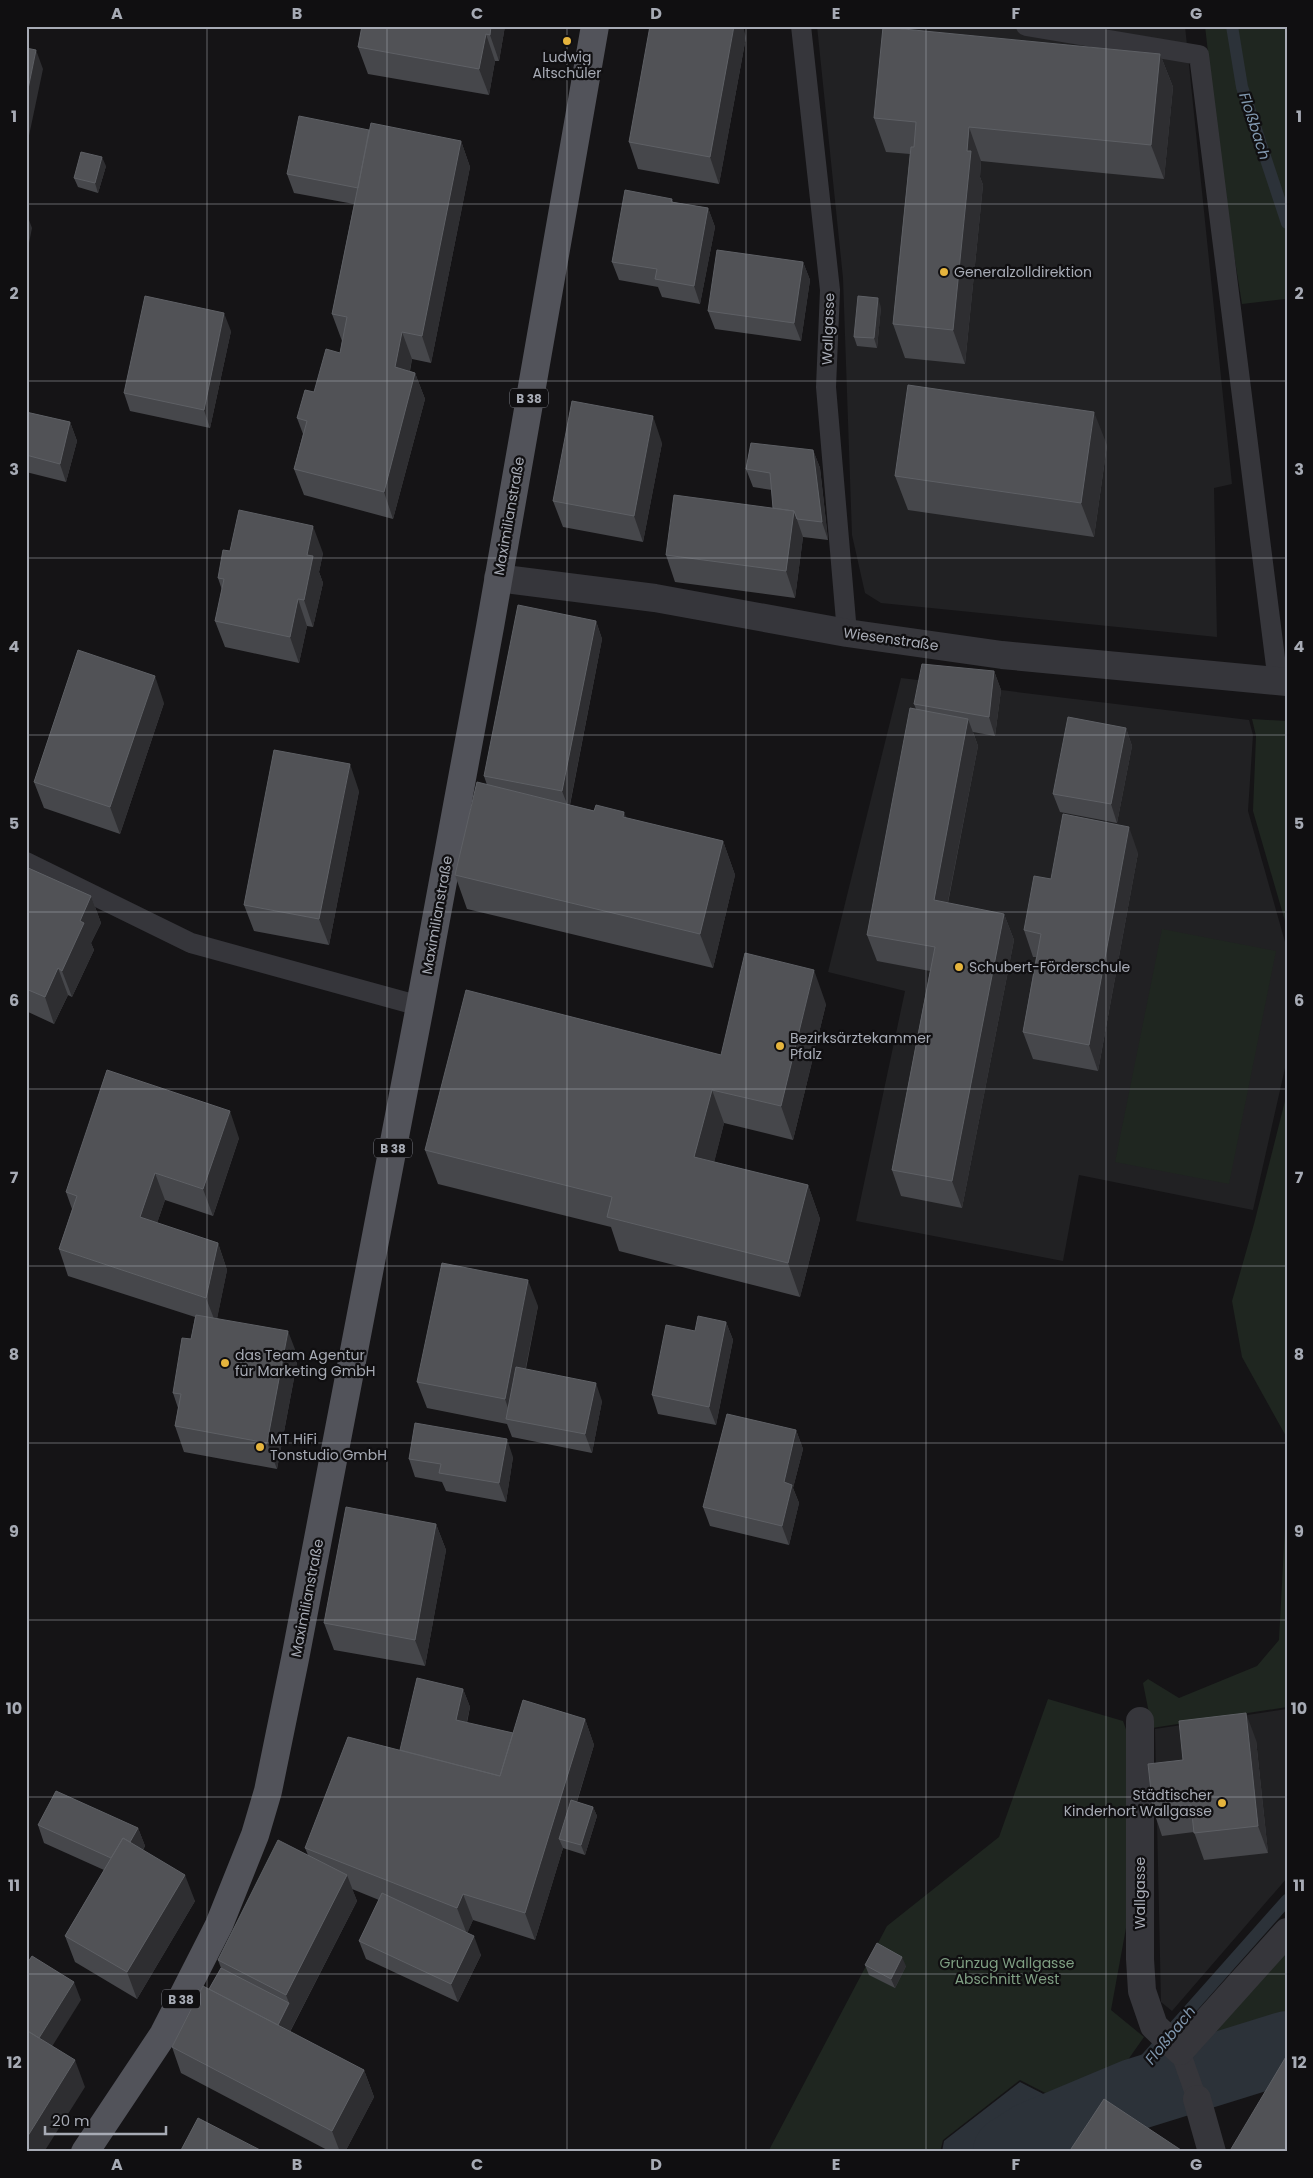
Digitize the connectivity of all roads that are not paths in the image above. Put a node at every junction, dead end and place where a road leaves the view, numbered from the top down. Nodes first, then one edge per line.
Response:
1 (595, 26) edge
2 (801, 26) edge
3 (1026, 26) edge
4 (498, 578) junction
5 (847, 633) junction
6 (1282, 682) edge
7 (26, 862) edge
8 (420, 1006) junction
9 (1140, 1721) dead end
10 (1287, 1932) edge
11 (1172, 2045) junction
12 (1197, 2099) joint
13 (85, 2152) edge
14 (1212, 2152) edge

1 - 4 main road, Maximilianstraße / B 38
2 - 5 lane, Wallgasse
3 - 6 lane
4 - 5 street, Wiesenstraße
4 - 8 main road, Maximilianstraße / B 38
5 - 6 street, Wiesenstraße
7 - 8 lane
8 - 13 main road, Maximilianstraße / B 38
9 - 11 street, Wallgasse
10 - 11 street
11 - 12 lane, Wallgasse
12 - 14 street, Wallgasse

